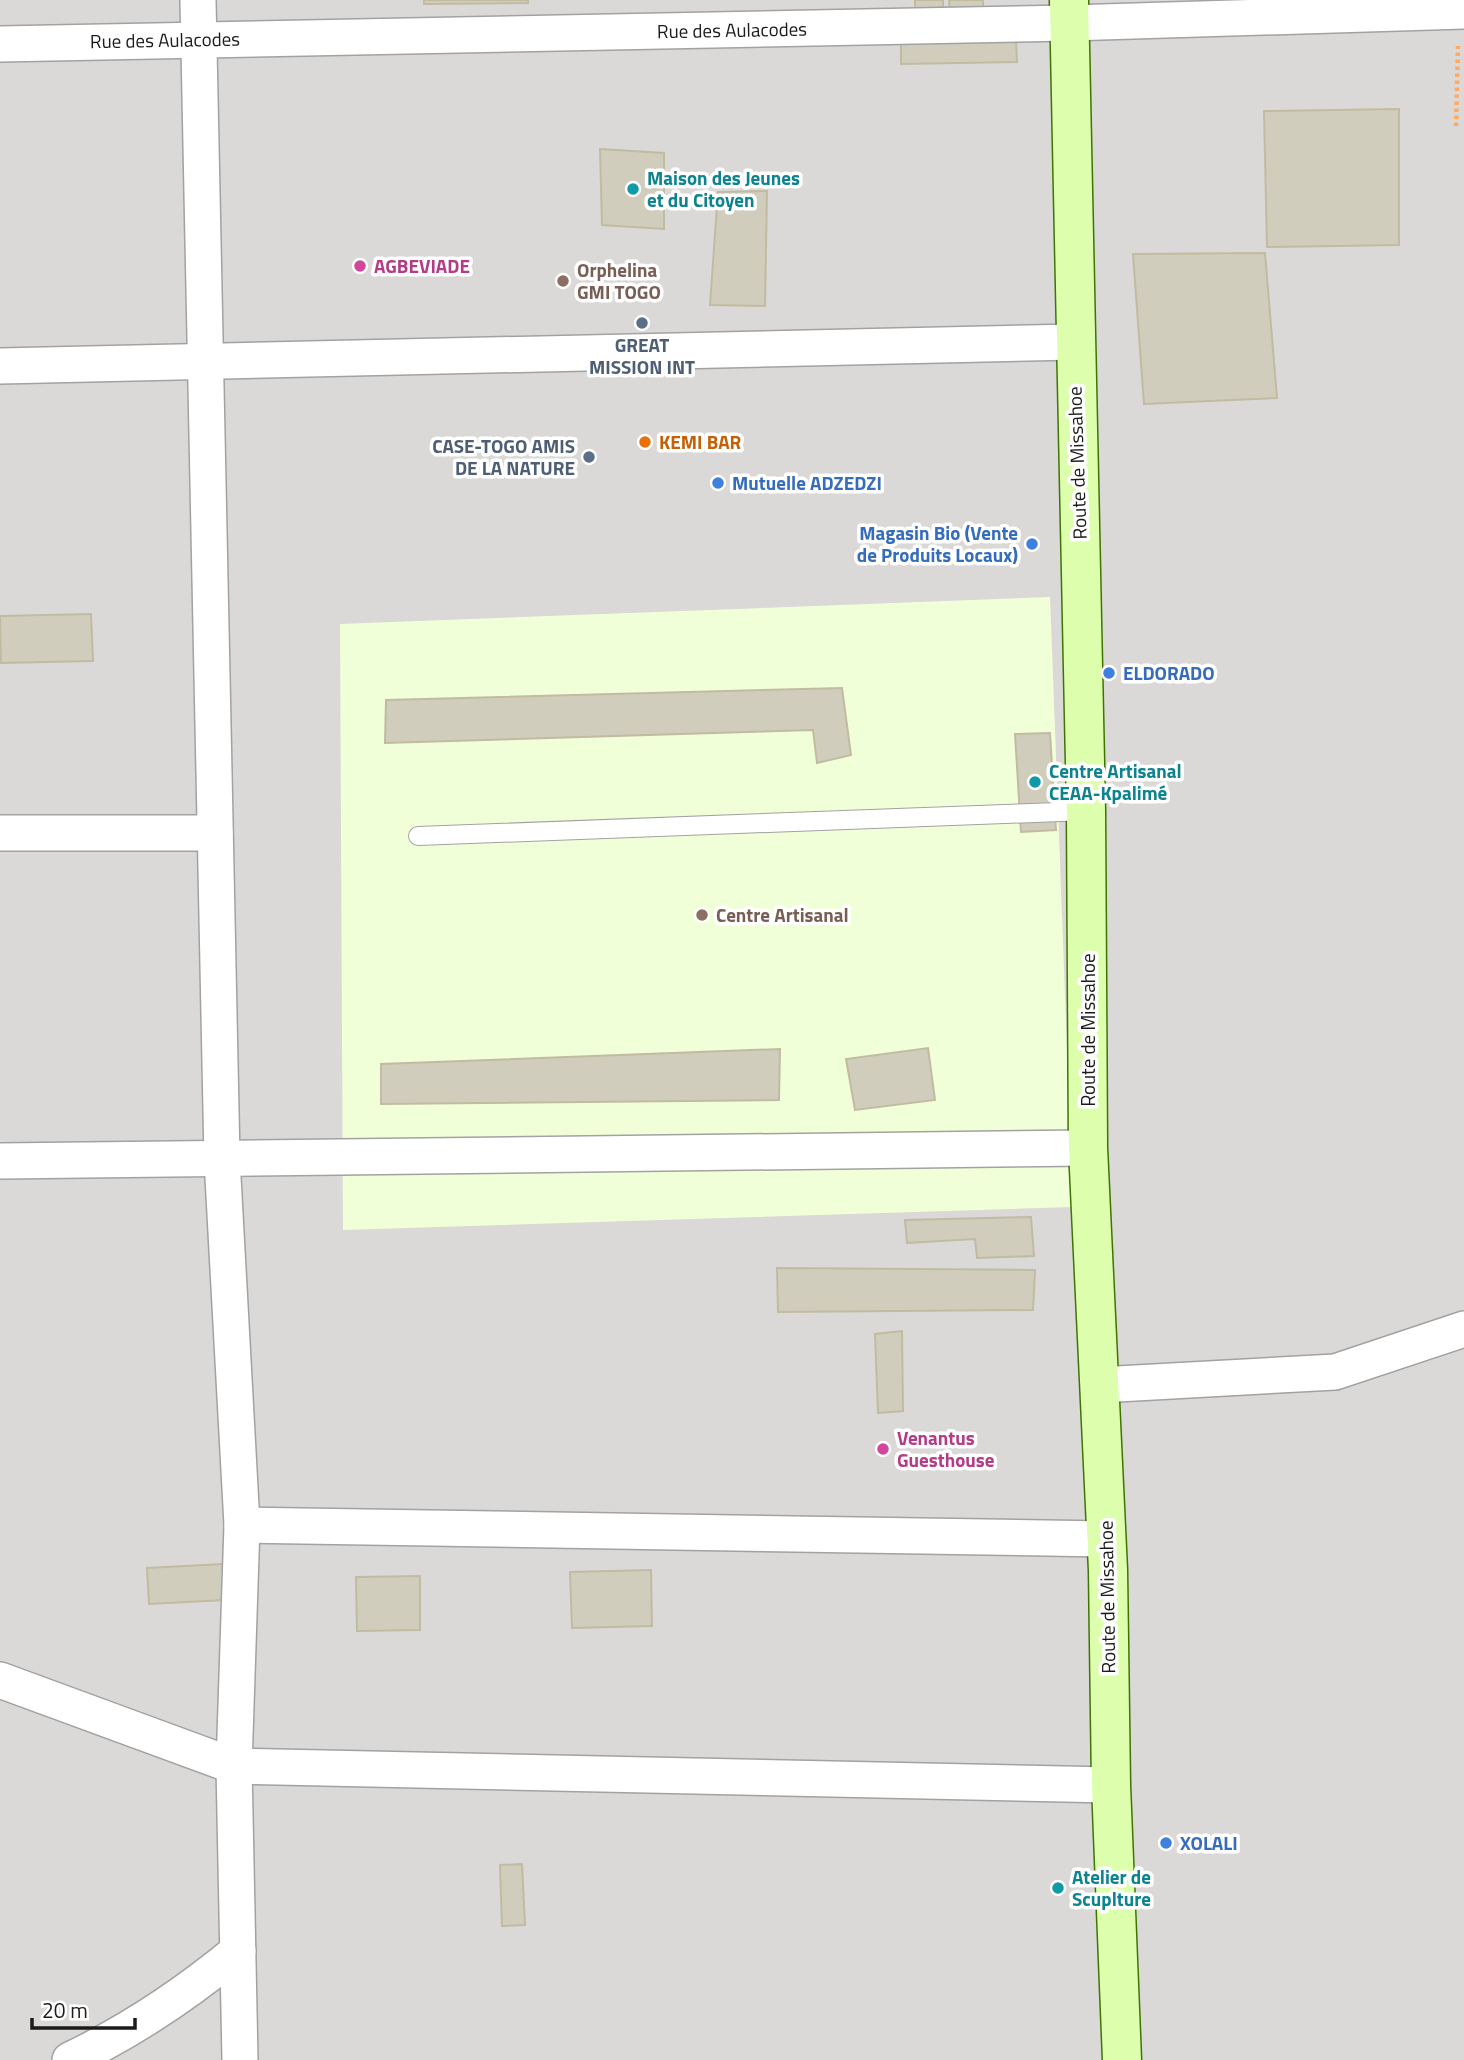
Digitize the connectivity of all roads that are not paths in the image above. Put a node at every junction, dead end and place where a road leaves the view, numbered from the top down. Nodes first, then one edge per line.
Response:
1 (198, 0) edge
2 (1461, 11) edge
3 (1069, 12) edge
4 (199, 40) junction
5 (0, 44) edge
6 (1074, 342) junction
7 (206, 363) junction
8 (0, 366) edge
9 (1086, 811) junction
10 (0, 833) edge
11 (215, 833) junction
12 (418, 836) dead end
13 (1088, 1148) junction
14 (222, 1159) junction
15 (0, 1161) edge
16 (1464, 1329) edge
17 (1099, 1384) junction
18 (242, 1525) junction
19 (1106, 1539) junction
20 (0, 1680) edge
21 (234, 1766) junction
22 (1111, 1785) junction
23 (238, 1951) junction
24 (70, 2060) edge
25 (240, 2060) edge
26 (1122, 2060) edge

1 - 4 street
2 - 3 street, Rue des Aulacodes
3 - 4 street, Rue des Aulacodes
3 - 6 main road, Route de Missahoe
4 - 5 street, Rue des Aulacodes
4 - 7 street
6 - 7 street
6 - 9 main road, Route de Missahoe
7 - 8 street
7 - 11 street
9 - 12 lane
9 - 13 main road, Route de Missahoe
10 - 11 street
11 - 14 street
13 - 14 street
13 - 17 main road, Route de Missahoe
14 - 15 street
14 - 18 street
16 - 17 street
17 - 19 main road, Route de Missahoe
18 - 19 street
18 - 21 street
19 - 22 main road, Route de Missahoe
20 - 21 street
21 - 22 street
21 - 23 street
22 - 26 main road, Route de Missahoe
23 - 24 street
23 - 25 street

